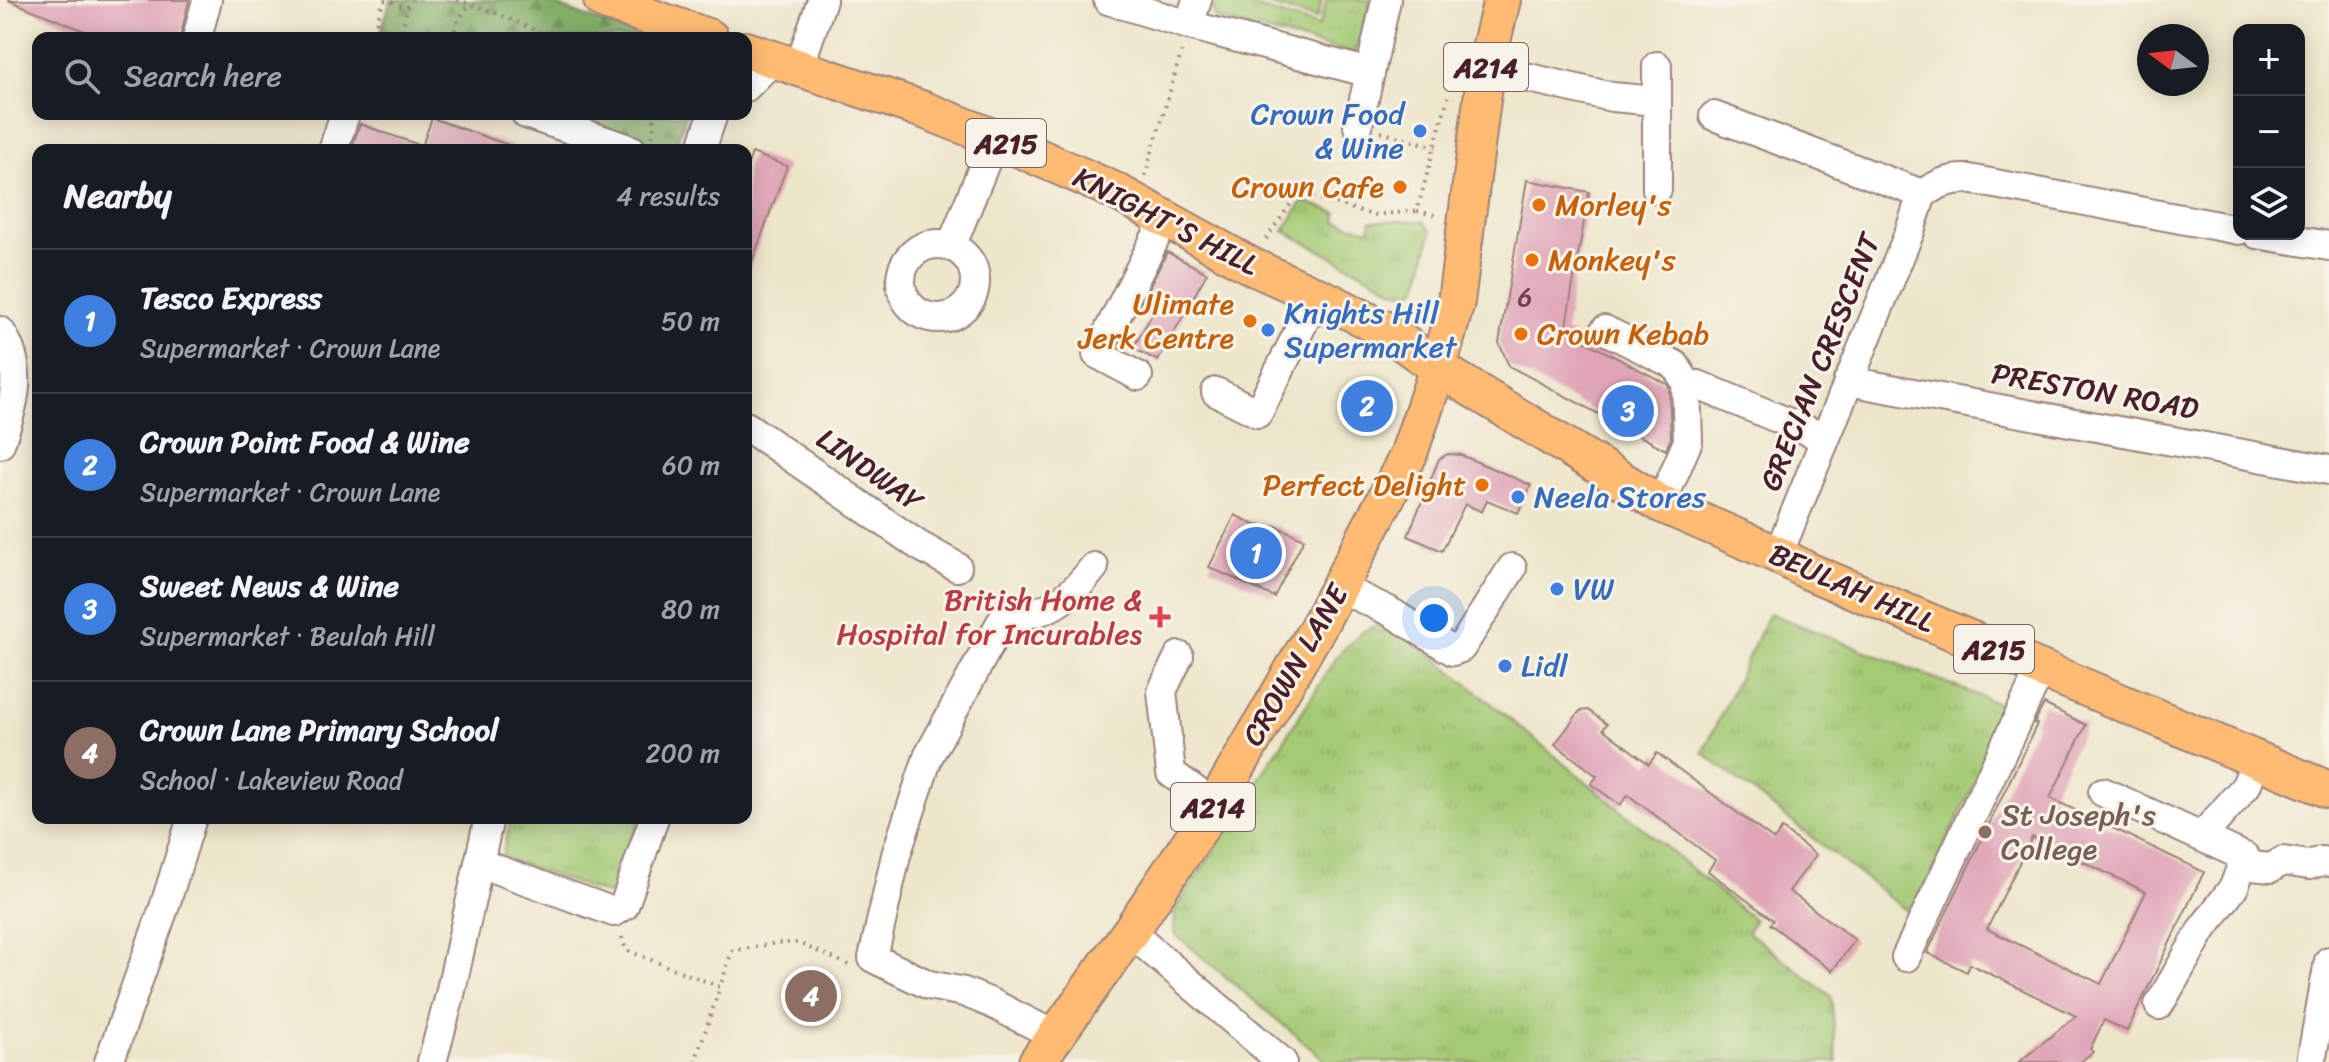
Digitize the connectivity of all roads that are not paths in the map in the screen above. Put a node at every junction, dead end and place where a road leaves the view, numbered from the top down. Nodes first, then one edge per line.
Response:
1 (207, 0) edge
2 (602, 0) edge
3 (822, 0) edge
4 (1108, 0) edge
5 (1386, 0) edge
6 (1502, 0) edge
7 (1193, 12) edge
8 (199, 32) edge
9 (690, 32) edge
10 (773, 59) edge
11 (1657, 66) dead end
12 (1486, 68) junction
13 (1370, 73) junction
14 (752, 81) edge
15 (1657, 101) junction
16 (1714, 116) dead end
17 (343, 120) edge
18 (544, 120) edge
19 (711, 120) edge
20 (1358, 126) road end
21 (995, 138) junction
22 (335, 144) edge
23 (614, 144) edge
24 (703, 144) edge
25 (1657, 189) dead end
26 (1922, 194) junction
27 (1151, 210) junction
28 (2233, 229) edge
29 (2293, 240) edge
30 (2329, 246) edge
31 (951, 247) dead end
32 (1333, 303) junction
33 (1605, 330) dead end
34 (0, 331) edge
35 (1438, 368) junction
36 (1138, 376) dead end
37 (1848, 381) junction
38 (1698, 385) dead end
39 (1216, 392) dead end
40 (752, 430) edge
41 (1825, 438) junction
42 (0, 444) edge
43 (2329, 470) edge
44 (1661, 504) junction
45 (1778, 555) junction
46 (957, 567) dead end
47 (1094, 567) dead end
48 (1512, 568) dead end
49 (1340, 588) junction
50 (1179, 656) dead end
51 (2041, 669) junction
52 (2256, 760) junction
53 (2329, 790) edge
54 (2103, 792) dead end
55 (1215, 805) junction
56 (190, 824) edge
57 (488, 824) edge
58 (652, 824) edge
59 (2202, 836) junction
60 (2329, 862) edge
61 (479, 863) junction
62 (2243, 865) junction
63 (1130, 932) junction
64 (1906, 957) dead end
65 (2329, 961) edge
66 (2159, 1005) dead end
67 (1046, 1048) edge
68 (109, 1062) edge
69 (432, 1062) edge
70 (1282, 1062) edge
71 (2311, 1062) edge

1 - 8 street
2 - 9 main road
3 - 10 street
4 - 7 street
5 - 13 street
6 - 12 main road, A214
7 - 13 street
10 - 14 street
10 - 21 main road, KNIGHT'S HILL / A215
11 - 15 street
12 - 15 street
12 - 35 main road, A214
13 - 20 street
15 - 25 street
16 - 26 street
17 - 22 street
18 - 23 street
19 - 24 street
21 - 27 main road, KNIGHT'S HILL / A215
21 - 31 street
26 - 28 street
26 - 37 street, GRECIAN CRESCENT
27 - 32 main road, KNIGHT'S HILL / A215
27 - 36 street
29 - 30 street
32 - 35 main road, KNIGHT'S HILL / A215
32 - 39 street
33 - 44 street
34 - 42 street
35 - 44 main road, BEULAH HILL / A215
35 - 49 main road, CROWN LANE / A214
37 - 41 street, GRECIAN CRESCENT
37 - 43 street, PRESTON ROAD
38 - 41 street
40 - 46 street, LINDWAY
41 - 45 street, GRECIAN CRESCENT
44 - 45 main road, BEULAH HILL / A215
45 - 51 main road, BEULAH HILL / A215
47 - 67 street
48 - 49 street
49 - 55 main road, CROWN LANE / A214
50 - 55 street
51 - 52 main road, BEULAH HILL / A215
51 - 64 street
52 - 53 main road, BEULAH HILL / A215
52 - 59 street
54 - 59 street
55 - 63 main road, CROWN LANE / A214
56 - 68 street
57 - 61 street
58 - 61 street
59 - 62 street
60 - 62 street
61 - 69 street
62 - 66 street
63 - 67 main road, CROWN LANE / A214
63 - 70 street
65 - 71 street

